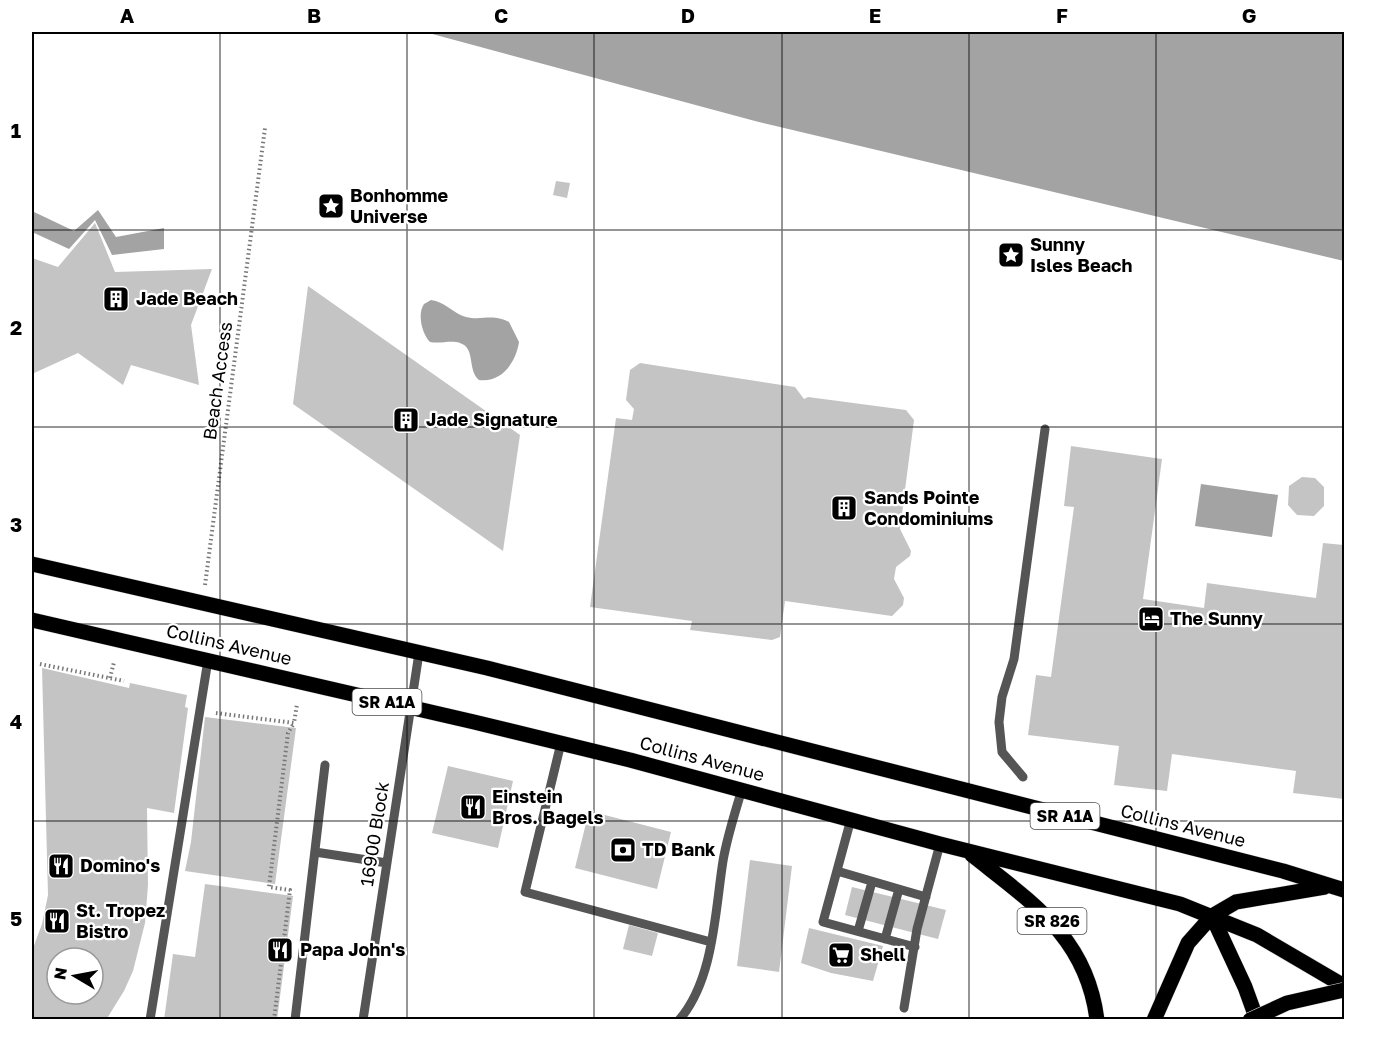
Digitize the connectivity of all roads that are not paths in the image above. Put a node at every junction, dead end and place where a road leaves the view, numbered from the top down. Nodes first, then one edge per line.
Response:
1 (1045, 429) dead end
2 (32, 564) edge
3 (32, 620) edge
4 (419, 653) junction
5 (208, 660) junction
6 (411, 707) junction
7 (561, 743) junction
8 (325, 765) dead end
9 (1023, 777) dead end
10 (742, 789) junction
11 (851, 819) junction
12 (940, 844) junction
13 (968, 851) junction
14 (315, 852) junction
15 (387, 863) junction
16 (837, 871) junction
17 (872, 882) junction
18 (1338, 888) edge
19 (899, 889) junction
20 (926, 897) junction
21 (1212, 916) junction
22 (858, 932) junction
23 (885, 939) junction
24 (711, 942) junction
25 (915, 947) junction
26 (1344, 988) edge
27 (904, 1008) dead end
28 (150, 1020) edge
29 (295, 1020) edge
30 (363, 1020) edge
31 (679, 1020) edge
32 (1097, 1020) edge
33 (1154, 1020) edge
34 (1250, 1020) edge
35 (1257, 1020) edge

1 - 9 lane
2 - 4 main road, Collins Avenue / SR A1A
3 - 5 main road, Collins Avenue / SR A1A
4 - 6 lane, 16900 Block
4 - 18 main road, Collins Avenue / SR A1A
5 - 6 main road, Collins Avenue / SR A1A
5 - 28 lane
6 - 7 main road, Collins Avenue / SR A1A
6 - 15 lane, 16900 Block
7 - 10 main road, Collins Avenue / SR A1A
7 - 24 lane
8 - 14 lane
10 - 11 main road, Collins Avenue / SR A1A
10 - 24 lane
11 - 12 main road, Collins Avenue / SR A1A
11 - 16 lane
12 - 13 main road, Collins Avenue / SR A1A
12 - 20 lane
13 - 21 main road, Collins Avenue / SR A1A
13 - 32 main road, SR 826
14 - 15 lane
14 - 29 lane
15 - 30 lane, 16900 Block
16 - 17 lane
16 - 22 lane
17 - 19 lane
17 - 22 lane
18 - 21 main road
19 - 20 lane
19 - 23 lane
20 - 25 lane
21 - 26 main road, Collins Avenue / SR A1A
21 - 33 main road
21 - 35 main road
22 - 23 lane
23 - 25 lane
24 - 31 lane
25 - 27 lane
26 - 34 main road, bridge

